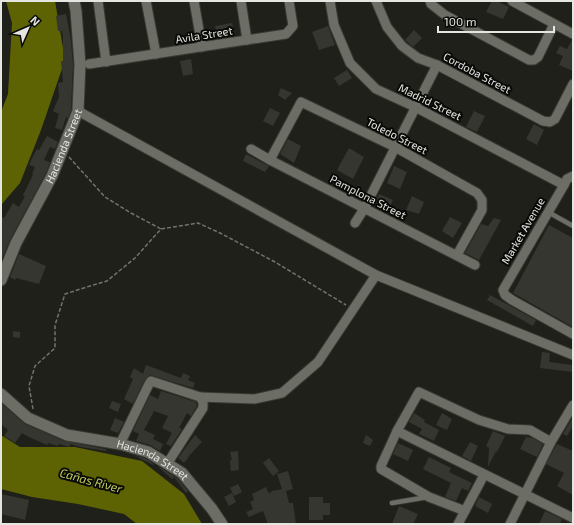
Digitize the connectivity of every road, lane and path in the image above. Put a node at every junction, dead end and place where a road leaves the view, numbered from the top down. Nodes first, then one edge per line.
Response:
1 (74, 1) edge
2 (98, 1) edge
3 (146, 1) edge
4 (194, 1) edge
5 (240, 1) edge
6 (289, 1) edge
7 (330, 1) edge
8 (376, 1) edge
9 (430, 1) edge
10 (512, 1) edge
11 (554, 24) junction
12 (573, 34) edge
13 (247, 40) junction
14 (202, 47) junction
15 (156, 54) junction
16 (106, 62) junction
17 (89, 64) dead end
18 (437, 65) junction
19 (573, 84) edge
20 (415, 107) junction
21 (78, 111) junction
22 (395, 147) junction
23 (63, 149) junction
24 (251, 149) dead end
25 (270, 160) junction
26 (573, 176) edge
27 (568, 185) edge
28 (364, 209) junction
29 (548, 212) junction
30 (355, 224) dead end
31 (573, 226) edge
32 (161, 229) junction
33 (457, 255) junction
34 (475, 265) dead end
35 (376, 275) junction
36 (1, 280) edge
37 (348, 306) dead end
38 (573, 334) edge
39 (573, 355) edge
40 (1, 394) edge
41 (200, 397) junction
42 (573, 405) edge
43 (35, 421) junction
44 (397, 431) junction
45 (551, 442) junction
46 (120, 444) junction
47 (167, 464) junction
48 (484, 474) junction
49 (525, 494) junction
50 (429, 497) junction
51 (392, 503) dead end
52 (465, 511) junction
53 (571, 518) edge
54 (222, 524) edge
55 (458, 524) edge
56 (510, 524) edge

1 - 21 street, Hacienda Street
2 - 16 street
3 - 15 street
4 - 14 street
5 - 13 street
6 - 13 street, Avila Street
7 - 20 street, Madrid Street
8 - 18 street, Cordoba Street
9 - 11 street
10 - 11 street
11 - 12 street
13 - 14 street, Avila Street
14 - 15 street, Avila Street
15 - 16 street, Avila Street
16 - 17 street, Avila Street
18 - 19 street, Cordoba Street
18 - 20 street
20 - 22 street
20 - 27 street, Madrid Street
21 - 23 street, Hacienda Street
21 - 35 street
22 - 25 street, Toledo Street
22 - 28 street
22 - 33 street, Toledo Street
23 - 32 path
23 - 36 street, Hacienda Street
24 - 25 street, Pamplona Street
25 - 28 street, Pamplona Street
26 - 27 street, Market Avenue
27 - 29 street, Market Avenue
28 - 30 street
28 - 33 street, Pamplona Street
29 - 31 lane
29 - 38 street, Market Avenue
32 - 37 path
32 - 43 path
33 - 34 street, Pamplona Street
35 - 39 street
35 - 41 street
40 - 43 street, Hacienda Street
41 - 46 street
41 - 47 street
42 - 45 street
43 - 46 street, Hacienda Street
44 - 45 street
44 - 48 street
44 - 50 street
45 - 49 street
46 - 47 street, Hacienda Street
47 - 54 street, Hacienda Street
48 - 49 street
48 - 52 street
49 - 53 street
49 - 56 street
50 - 51 lane
50 - 52 street
52 - 55 street

